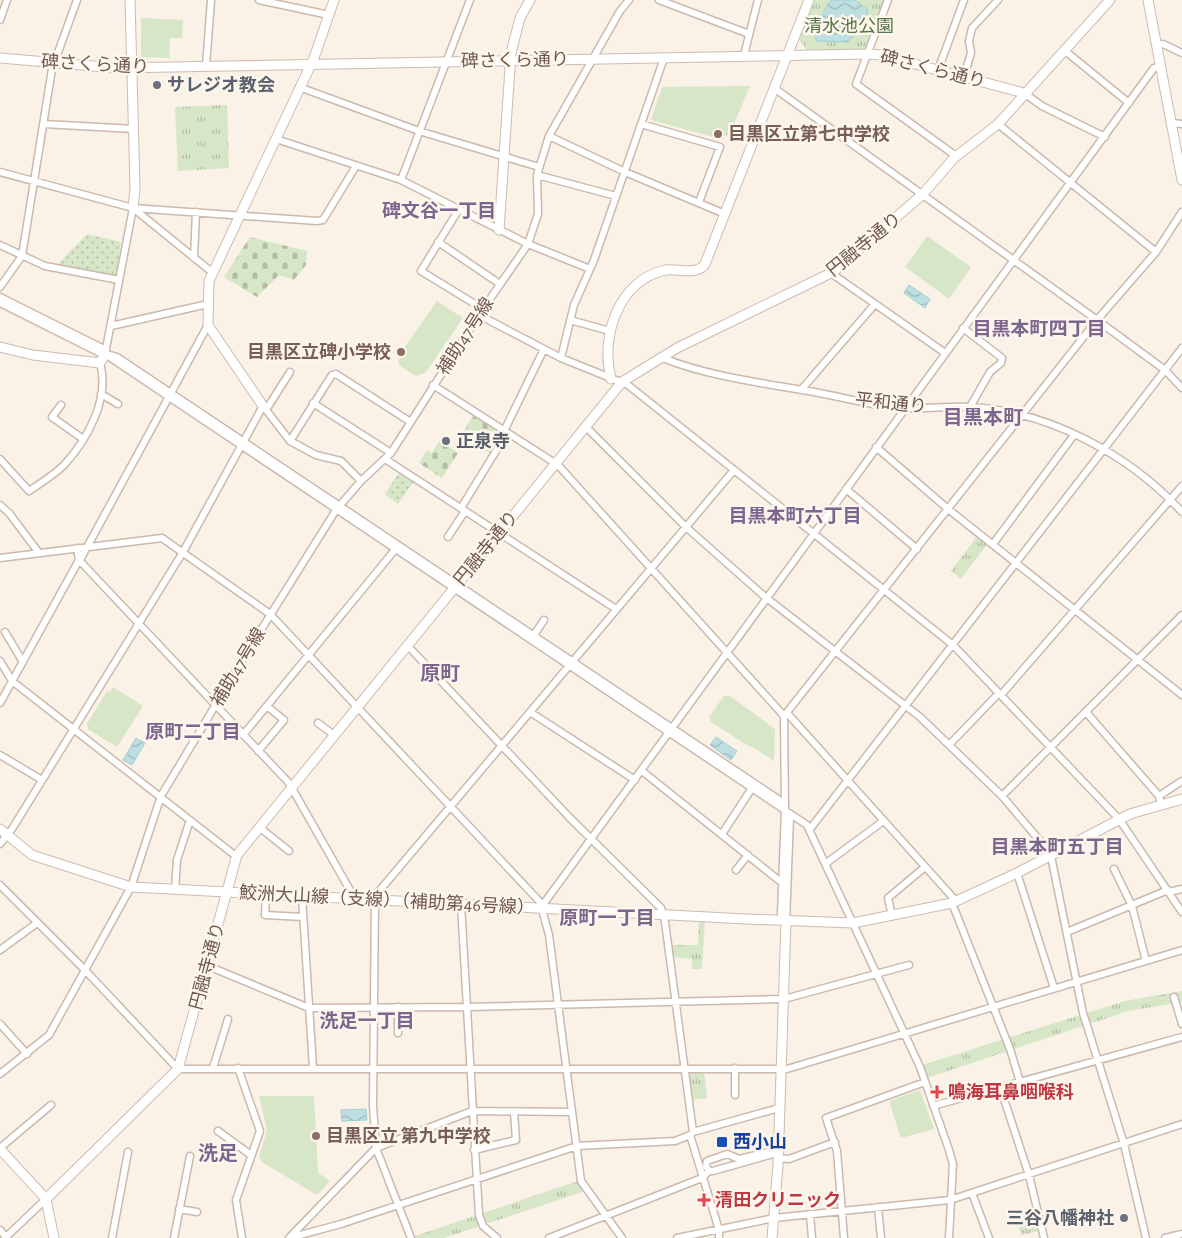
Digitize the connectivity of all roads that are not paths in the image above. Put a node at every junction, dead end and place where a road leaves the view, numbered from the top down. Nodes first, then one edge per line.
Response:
1 (7, 0) edge
2 (77, 0) edge
3 (130, 0) edge
4 (211, 0) edge
5 (259, 0) edge
6 (334, 0) edge
7 (530, 0) edge
8 (629, 0) edge
9 (659, 0) edge
10 (758, 0) edge
11 (809, 0) edge
12 (888, 0) edge
13 (964, 0) edge
14 (998, 0) edge
15 (1110, 0) edge
16 (1148, 0) edge
17 (468, 1) edge
18 (328, 15) junction
19 (0, 20) edge
20 (750, 34) junction
21 (1156, 45) junction
22 (1064, 50) junction
23 (1182, 53) edge
24 (868, 54) junction
25 (744, 55) junction
26 (788, 55) junction
27 (0, 58) edge
28 (664, 58) junction
29 (594, 59) junction
30 (511, 60) junction
31 (447, 62) junction
32 (54, 63) junction
33 (309, 64) junction
34 (206, 66) junction
35 (1160, 67) junction
36 (131, 68) junction
37 (938, 70) junction
38 (964, 76) junction
39 (299, 87) junction
40 (774, 88) junction
41 (1024, 93) junction
42 (1129, 103) junction
43 (1172, 123) junction
44 (44, 124) junction
45 (641, 124) junction
46 (998, 124) junction
47 (1182, 124) edge
48 (134, 129) junction
49 (419, 131) junction
50 (548, 136) junction
51 (1105, 137) junction
52 (276, 139) junction
53 (1179, 145) edge
54 (956, 156) junction
55 (505, 157) junction
56 (356, 166) junction
57 (539, 167) junction
58 (0, 172) edge
59 (625, 172) junction
60 (537, 175) junction
61 (401, 180) junction
62 (1182, 180) edge
63 (35, 182) junction
64 (1070, 183) junction
65 (923, 194) junction
66 (616, 196) junction
67 (698, 202) junction
68 (133, 208) junction
69 (459, 210) junction
70 (196, 212) junction
71 (1181, 212) edge
72 (725, 214) junction
73 (240, 215) junction
74 (499, 230) junction
75 (438, 242) junction
76 (528, 244) junction
77 (0, 246) edge
78 (1156, 252) junction
79 (22, 256) junction
80 (194, 258) junction
81 (1013, 260) junction
82 (590, 269) junction
83 (213, 273) junction
84 (832, 273) junction
85 (119, 280) junction
86 (500, 284) junction
87 (0, 287) edge
88 (0, 297) edge
89 (0, 303) edge
90 (208, 304) junction
91 (875, 304) junction
92 (481, 312) junction
93 (570, 320) junction
94 (1097, 320) junction
95 (208, 325) junction
96 (111, 326) junction
97 (963, 328) junction
98 (610, 332) junction
99 (0, 347) edge
100 (1182, 348) edge
101 (544, 349) junction
102 (103, 352) junction
103 (945, 353) junction
104 (561, 358) junction
105 (663, 358) junction
106 (100, 363) junction
107 (1165, 370) junction
108 (290, 372) dead end
109 (611, 379) junction
110 (622, 382) junction
111 (433, 385) junction
112 (1182, 388) edge
113 (801, 390) junction
114 (101, 394) junction
115 (170, 396) junction
116 (313, 403) junction
117 (118, 404) dead end
118 (61, 405) dead end
119 (970, 407) junction
120 (264, 408) junction
121 (904, 408) junction
122 (1022, 414) junction
123 (409, 421) junction
124 (585, 426) junction
125 (506, 432) junction
126 (1074, 435) junction
127 (83, 439) junction
128 (290, 441) junction
129 (243, 444) junction
130 (876, 447) junction
131 (1105, 448) junction
132 (390, 452) junction
133 (0, 459) edge
134 (385, 459) junction
135 (555, 463) junction
136 (734, 470) junction
137 (361, 480) junction
138 (1182, 486) edge
139 (846, 489) junction
140 (1170, 499) junction
141 (0, 505) edge
142 (338, 508) junction
143 (463, 509) junction
144 (948, 509) junction
145 (7, 512) junction
146 (1182, 512) edge
147 (0, 518) edge
148 (686, 527) junction
149 (498, 532) junction
150 (813, 534) junction
151 (448, 537) dead end
152 (993, 544) junction
153 (87, 547) junction
154 (397, 547) junction
155 (78, 548) junction
156 (917, 549) junction
157 (183, 552) junction
158 (39, 553) junction
159 (0, 558) edge
160 (80, 560) junction
161 (1017, 562) junction
162 (652, 568) junction
163 (454, 586) junction
164 (884, 591) junction
165 (766, 599) junction
166 (616, 609) junction
167 (1076, 609) junction
168 (270, 614) junction
169 (1182, 615) edge
170 (544, 620) dead end
171 (139, 624) junction
172 (5, 632) dead end
173 (534, 635) junction
174 (407, 645) junction
175 (953, 645) junction
176 (836, 652) junction
177 (727, 653) junction
178 (309, 654) junction
179 (1139, 660) junction
180 (0, 661) edge
181 (23, 662) junction
182 (571, 663) junction
183 (12, 681) junction
184 (1000, 694) junction
185 (1182, 695) edge
186 (0, 703) edge
187 (215, 705) junction
188 (906, 705) junction
189 (357, 706) junction
190 (268, 707) junction
191 (530, 712) junction
192 (1086, 712) junction
193 (786, 715) junction
194 (318, 723) dead end
195 (74, 729) junction
196 (671, 730) junction
197 (244, 735) junction
198 (334, 735) junction
199 (949, 745) junction
200 (501, 746) junction
201 (1051, 748) junction
202 (258, 751) junction
203 (0, 755) edge
204 (642, 771) junction
205 (42, 780) junction
206 (635, 780) junction
207 (1182, 781) edge
208 (846, 782) junction
209 (292, 788) junction
210 (752, 788) junction
211 (161, 796) junction
212 (1002, 796) junction
213 (1182, 799) edge
214 (1160, 800) junction
215 (450, 806) junction
216 (785, 810) junction
217 (1119, 819) junction
218 (190, 820) junction
219 (882, 822) junction
220 (259, 827) junction
221 (0, 829) edge
222 (810, 829) junction
223 (722, 834) junction
224 (8, 835) junction
225 (591, 840) junction
226 (0, 844) edge
227 (289, 851) dead end
228 (748, 854) junction
229 (1049, 855) junction
230 (237, 857) junction
231 (825, 864) junction
232 (925, 867) junction
233 (1114, 869) dead end
234 (736, 870) dead end
235 (1017, 873) junction
236 (781, 882) junction
237 (0, 885) edge
238 (131, 887) junction
239 (1182, 888) edge
240 (174, 890) junction
241 (1169, 891) junction
242 (227, 892) junction
243 (266, 894) junction
244 (302, 896) junction
245 (355, 899) junction
246 (373, 901) junction
247 (954, 902) junction
248 (461, 904) junction
249 (1132, 906) junction
250 (543, 908) junction
251 (1182, 912) edge
252 (664, 915) junction
253 (892, 916) junction
254 (303, 918) junction
255 (786, 921) junction
256 (37, 923) junction
257 (853, 923) junction
258 (1067, 932) junction
259 (966, 938) dead end
260 (969, 946) junction
261 (0, 950) edge
262 (1182, 950) edge
263 (1146, 961) junction
264 (909, 965) dead end
265 (208, 966) junction
266 (86, 970) junction
267 (877, 975) junction
268 (1077, 981) junction
269 (1054, 988) junction
270 (1174, 997) dead end
271 (784, 999) junction
272 (675, 1001) junction
273 (559, 1003) junction
274 (468, 1006) junction
275 (374, 1007) junction
276 (398, 1007) junction
277 (994, 1007) junction
278 (309, 1008) junction
279 (228, 1019) dead end
280 (0, 1024) edge
281 (1182, 1024) edge
282 (398, 1033) dead end
283 (904, 1033) junction
284 (1182, 1037) edge
285 (27, 1054) junction
286 (1098, 1060) junction
287 (213, 1068) junction
288 (238, 1068) junction
289 (313, 1068) junction
290 (374, 1068) junction
291 (470, 1068) junction
292 (566, 1068) junction
293 (685, 1068) junction
294 (736, 1068) junction
295 (781, 1068) junction
296 (178, 1069) junction
297 (0, 1074) edge
298 (925, 1082) junction
299 (1020, 1082) junction
300 (1000, 1087) junction
301 (735, 1095) dead end
302 (51, 1105) dead end
303 (933, 1106) junction
304 (780, 1108) junction
305 (472, 1111) junction
306 (514, 1112) junction
307 (572, 1112) junction
308 (1182, 1124) edge
309 (218, 1131) dead end
310 (691, 1134) junction
311 (835, 1142) junction
312 (1124, 1144) junction
313 (577, 1146) junction
314 (0, 1148) edge
315 (376, 1148) junction
316 (474, 1150) junction
317 (128, 1152) dead end
318 (251, 1155) junction
319 (776, 1155) junction
320 (190, 1156) dead end
321 (709, 1171) junction
322 (1029, 1175) junction
323 (702, 1178) junction
324 (476, 1179) junction
325 (972, 1193) junction
326 (46, 1199) junction
327 (950, 1200) junction
328 (397, 1204) junction
329 (878, 1207) junction
330 (179, 1209) junction
331 (842, 1211) junction
332 (197, 1212) dead end
333 (810, 1214) junction
334 (606, 1215) junction
335 (774, 1218) junction
336 (0, 1230) edge
337 (719, 1230) junction
338 (1182, 1234) edge
339 (6, 1237) edge
340 (54, 1238) edge
341 (112, 1238) edge
342 (174, 1238) edge
343 (242, 1238) edge
344 (289, 1238) edge
345 (411, 1238) edge
346 (497, 1238) edge
347 (549, 1238) edge
348 (622, 1238) edge
349 (677, 1238) edge
350 (719, 1238) edge
351 (772, 1238) edge
352 (812, 1238) edge
353 (844, 1238) edge
354 (881, 1238) edge
355 (949, 1238) edge
356 (989, 1238) edge
357 (1044, 1238) edge
358 (1146, 1238) edge
359 (1166, 1238) edge

1 - 19 street
2 - 32 street
3 - 36 street
4 - 34 street
5 - 18 street
6 - 18 street
7 - 30 street
8 - 29 street, 補助47号線
9 - 20 street
10 - 20 street
11 - 26 street
12 - 24 street
13 - 37 street
14 - 38 street
15 - 22 street, 円融寺通り
16 - 21 street
17 - 31 street
18 - 33 street
20 - 25 street
21 - 23 street
21 - 35 street
22 - 41 street, 円融寺通り
22 - 42 street
24 - 26 street, 碑さくら通り
24 - 37 street, 碑さくら通り
24 - 54 street
25 - 26 street, 碑さくら通り
25 - 28 street, 碑さくら通り
26 - 40 street
27 - 32 street, 碑さくら通り
28 - 29 street, 碑さくら通り
28 - 45 street
29 - 30 street, 碑さくら通り
29 - 50 street, 補助47号線
30 - 31 street, 碑さくら通り
30 - 55 street
31 - 33 street, 碑さくら通り
31 - 49 street
32 - 36 street, 碑さくら通り
32 - 44 street
33 - 34 street, 碑さくら通り
33 - 39 street
34 - 36 street, 碑さくら通り
35 - 42 street
35 - 43 street
36 - 48 street
37 - 38 street, 碑さくら通り
38 - 41 street, 碑さくら通り
39 - 49 street
39 - 52 street
40 - 65 street
40 - 72 street
41 - 46 street, 円融寺通り
41 - 51 street
42 - 51 street
43 - 47 street
43 - 53 street
44 - 48 street
44 - 63 street
45 - 59 street
45 - 67 street
46 - 54 street, 円融寺通り
46 - 64 street
48 - 68 street
49 - 55 street
49 - 61 street
50 - 57 street, 補助47号線
50 - 59 street
51 - 64 street
52 - 56 street
52 - 73 street
53 - 62 street
54 - 65 street, 円融寺通り
55 - 57 street
55 - 74 street
56 - 61 street
56 - 73 street
57 - 60 street, 補助47号線
58 - 63 street
59 - 66 street
59 - 67 street
60 - 66 street
60 - 76 street, 補助47号線
61 - 69 street
63 - 68 street
63 - 79 street
64 - 78 street
64 - 81 street
65 - 81 street
65 - 84 street, 円融寺通り
66 - 82 street
67 - 72 street
68 - 70 street
68 - 80 street
68 - 85 street
69 - 74 street
69 - 75 street
70 - 73 street
70 - 80 street
71 - 78 street
72 - 98 street
73 - 83 street
74 - 76 street
75 - 86 street
75 - 92 street
76 - 82 street
76 - 86 street, 補助47号線
77 - 79 street
78 - 94 street
79 - 85 street
79 - 87 street
80 - 83 street
81 - 94 street
81 - 97 street
82 - 93 street
83 - 90 street
84 - 91 street
84 - 105 street, 円融寺通り
85 - 96 street
86 - 92 street, 補助47号線
88 - 102 street
89 - 102 street
90 - 95 street
90 - 96 street
91 - 103 street
91 - 113 street
92 - 101 street
92 - 111 street, 補助47号線
93 - 98 street
93 - 104 street
94 - 107 street
94 - 122 street
95 - 115 street
95 - 120 street
96 - 102 street
97 - 103 street
97 - 119 street
98 - 109 street
99 - 106 street
100 - 107 street
101 - 104 street
101 - 125 street
102 - 106 street
102 - 115 street
103 - 121 street
104 - 109 street
105 - 110 street, 円融寺通り
105 - 113 street, 平和通り
106 - 114 street
107 - 112 street
107 - 131 street
108 - 120 street
109 - 110 street
110 - 124 street, 円融寺通り
110 - 136 street
111 - 123 street, 補助47号線
111 - 125 street
113 - 121 street, 平和通り
114 - 117 street
114 - 127 street
115 - 129 street
115 - 153 street
116 - 123 street
116 - 128 street
116 - 132 street
118 - 127 street
119 - 121 street, 平和通り
119 - 122 street, 平和通り
120 - 128 street
120 - 129 street
121 - 130 street
122 - 126 street, 平和通り
122 - 144 street
123 - 132 street, 補助47号線
124 - 135 street, 円融寺通り
124 - 148 street
125 - 135 street
125 - 143 street
126 - 131 street, 平和通り
126 - 152 street
127 - 133 street
128 - 137 street
129 - 142 street
129 - 157 street
130 - 139 street
130 - 144 street
131 - 140 street, 平和通り
131 - 161 street
132 - 134 street, 補助47号線
134 - 137 street, 補助47号線
134 - 143 street
135 - 149 street, 円融寺通り
135 - 162 street
136 - 148 street
136 - 150 street
137 - 142 street, 補助47号線
138 - 140 street
139 - 150 street
139 - 156 street
140 - 146 street, 平和通り
140 - 167 street
141 - 145 street
142 - 154 street
142 - 168 street, 補助47号線
143 - 149 street
143 - 151 street
144 - 152 street
144 - 156 street
145 - 147 street
145 - 158 street
148 - 162 street
148 - 165 street
149 - 163 street, 円融寺通り
149 - 166 street
150 - 164 street
150 - 165 street
152 - 161 street
153 - 155 street
153 - 157 street
153 - 160 street
154 - 163 street
154 - 178 street
155 - 158 street
155 - 160 street
156 - 164 street
157 - 168 street
157 - 171 street
158 - 159 street
160 - 171 street
160 - 181 street
161 - 167 street
161 - 175 street
162 - 166 street
162 - 177 street
163 - 173 street
163 - 174 street, 円融寺通り
163 - 182 street
164 - 175 street
164 - 176 street
165 - 176 street
165 - 177 street
166 - 182 street
167 - 179 street
167 - 184 street
168 - 178 street
168 - 187 street, 補助47号線
169 - 179 street
170 - 173 street
171 - 187 street
171 - 195 street
172 - 181 street
173 - 182 street
174 - 189 street, 円融寺通り
174 - 200 street
175 - 184 street
175 - 188 street
176 - 188 street
176 - 193 street
177 - 193 street
177 - 196 street
178 - 189 street
178 - 190 street
179 - 185 street
179 - 192 street
180 - 183 street
181 - 183 street
182 - 191 street
182 - 196 street
183 - 186 street
183 - 195 street
184 - 199 street
184 - 201 street
187 - 197 street
187 - 211 street, 補助47号線
188 - 199 street
188 - 208 street
189 - 198 street, 円融寺通り
189 - 215 street
190 - 197 street
190 - 202 street
191 - 200 street
191 - 206 street
192 - 201 street
192 - 214 street
193 - 208 street
193 - 216 street
194 - 198 street
195 - 205 street
195 - 211 street
196 - 204 street
196 - 210 street
196 - 216 street
197 - 202 street
198 - 209 street, 円融寺通り
199 - 212 street
200 - 215 street
200 - 225 street
201 - 212 street
201 - 217 street
202 - 209 street
203 - 205 street
204 - 206 street
204 - 223 street
205 - 224 street
206 - 225 street
207 - 214 street
208 - 219 street
208 - 222 street
209 - 220 street, 円融寺通り
209 - 245 street
210 - 216 street
210 - 223 street
211 - 218 street
211 - 238 street, 補助47号線
212 - 229 street
213 - 214 street, 鮫洲大山線（支線）（補助第46号線）
214 - 217 street, 鮫洲大山線（支線）（補助第46号線）
215 - 246 street
215 - 250 street
216 - 222 street
216 - 236 street
216 - 255 street
217 - 229 street, 鮫洲大山線（支線）（補助第46号線）
217 - 241 street
218 - 230 street
218 - 240 street
219 - 231 street
219 - 232 street
220 - 227 street
220 - 230 street, 円融寺通り
221 - 224 street, 鮫洲大山線（支線）（補助第46号線）
222 - 231 street
223 - 228 street
224 - 226 street
224 - 238 street, 鮫洲大山線（支線）（補助第46号線）
225 - 250 street
225 - 252 street
228 - 234 street
228 - 236 street
229 - 235 street, 鮫洲大山線（支線）（補助第46号線）
229 - 258 street
230 - 242 street, 円融寺通り
231 - 257 street
232 - 247 street
232 - 253 street
233 - 249 street
235 - 247 street, 鮫洲大山線（支線）（補助第46号線）
235 - 269 street
236 - 255 street
237 - 256 street
238 - 240 street, 鮫洲大山線（支線）（補助第46号線）
238 - 266 street, 補助47号線
239 - 241 street
240 - 242 street, 鮫洲大山線（支線）（補助第46号線）
241 - 249 street
241 - 251 street
242 - 243 street, 鮫洲大山線（支線）（補助第46号線）
242 - 265 street, 円融寺通り
243 - 244 street, 鮫洲大山線（支線）（補助第46号線）
243 - 254 street
244 - 245 street, 鮫洲大山線（支線）（補助第46号線）
244 - 254 street
245 - 246 street, 鮫洲大山線（支線）（補助第46号線）
246 - 248 street, 鮫洲大山線（支線）（補助第46号線）
246 - 275 street
247 - 253 street, 鮫洲大山線（支線）（補助第46号線）
247 - 260 street
248 - 250 street, 鮫洲大山線（支線）（補助第46号線）
248 - 274 street
249 - 258 street
249 - 263 street
250 - 252 street, 鮫洲大山線（支線）（補助第46号線）
250 - 273 street
252 - 255 street, 鮫洲大山線（支線）（補助第46号線）
252 - 272 street
253 - 257 street, 鮫洲大山線（支線）（補助第46号線）
254 - 278 street
255 - 257 street, 鮫洲大山線（支線）（補助第46号線）
255 - 271 street
256 - 261 street
256 - 266 street
257 - 267 street
258 - 268 street
259 - 260 street
260 - 277 street
262 - 263 street
263 - 268 street
264 - 267 street
265 - 278 street
265 - 296 street, 円融寺通り
266 - 285 street, 補助47号線
266 - 296 street
267 - 271 street
267 - 283 street
268 - 269 street
268 - 286 street
269 - 277 street
270 - 281 street
271 - 272 street
271 - 295 street
272 - 273 street
272 - 293 street
273 - 274 street
273 - 292 street
274 - 276 street
274 - 291 street
275 - 276 street
275 - 278 street
275 - 290 street
276 - 282 street
277 - 283 street
277 - 299 street
278 - 289 street
279 - 287 street
280 - 285 street
283 - 295 street
283 - 298 street
284 - 286 street
285 - 297 street, 補助47号線
286 - 299 street
286 - 312 street
287 - 288 street
287 - 296 street
288 - 289 street
288 - 318 street
289 - 290 street
290 - 291 street
290 - 315 street
291 - 292 street
291 - 305 street
292 - 293 street
292 - 307 street
293 - 294 street
293 - 310 street
294 - 295 street
294 - 301 street
295 - 304 street
296 - 326 street, 円融寺通り
298 - 303 street
298 - 311 street
299 - 300 street
300 - 303 street
300 - 322 street
302 - 314 street
303 - 327 street
304 - 310 street
304 - 319 street
305 - 306 street
305 - 315 street
305 - 316 street
306 - 307 street
306 - 316 street
307 - 313 street
308 - 312 street
309 - 318 street
310 - 313 street
310 - 323 street
311 - 319 street
311 - 331 street
312 - 322 street
312 - 358 street
313 - 324 street
313 - 334 street
314 - 326 street
315 - 328 street
315 - 344 street
316 - 324 street
317 - 341 street
318 - 343 street
319 - 321 street
319 - 321 street
319 - 335 street
320 - 330 street
321 - 323 street
322 - 325 street
322 - 357 street
323 - 334 street
323 - 337 street
324 - 328 street
324 - 346 street
325 - 327 street
325 - 356 street
326 - 339 street
326 - 340 street
327 - 329 street
327 - 355 street
328 - 344 street
328 - 345 street
329 - 331 street
329 - 354 street
330 - 332 street
330 - 342 street
331 - 333 street
331 - 353 street
333 - 335 street
333 - 352 street
334 - 347 street
334 - 348 street
335 - 337 street
335 - 351 street
336 - 339 street
337 - 349 street
337 - 350 street
338 - 359 street

